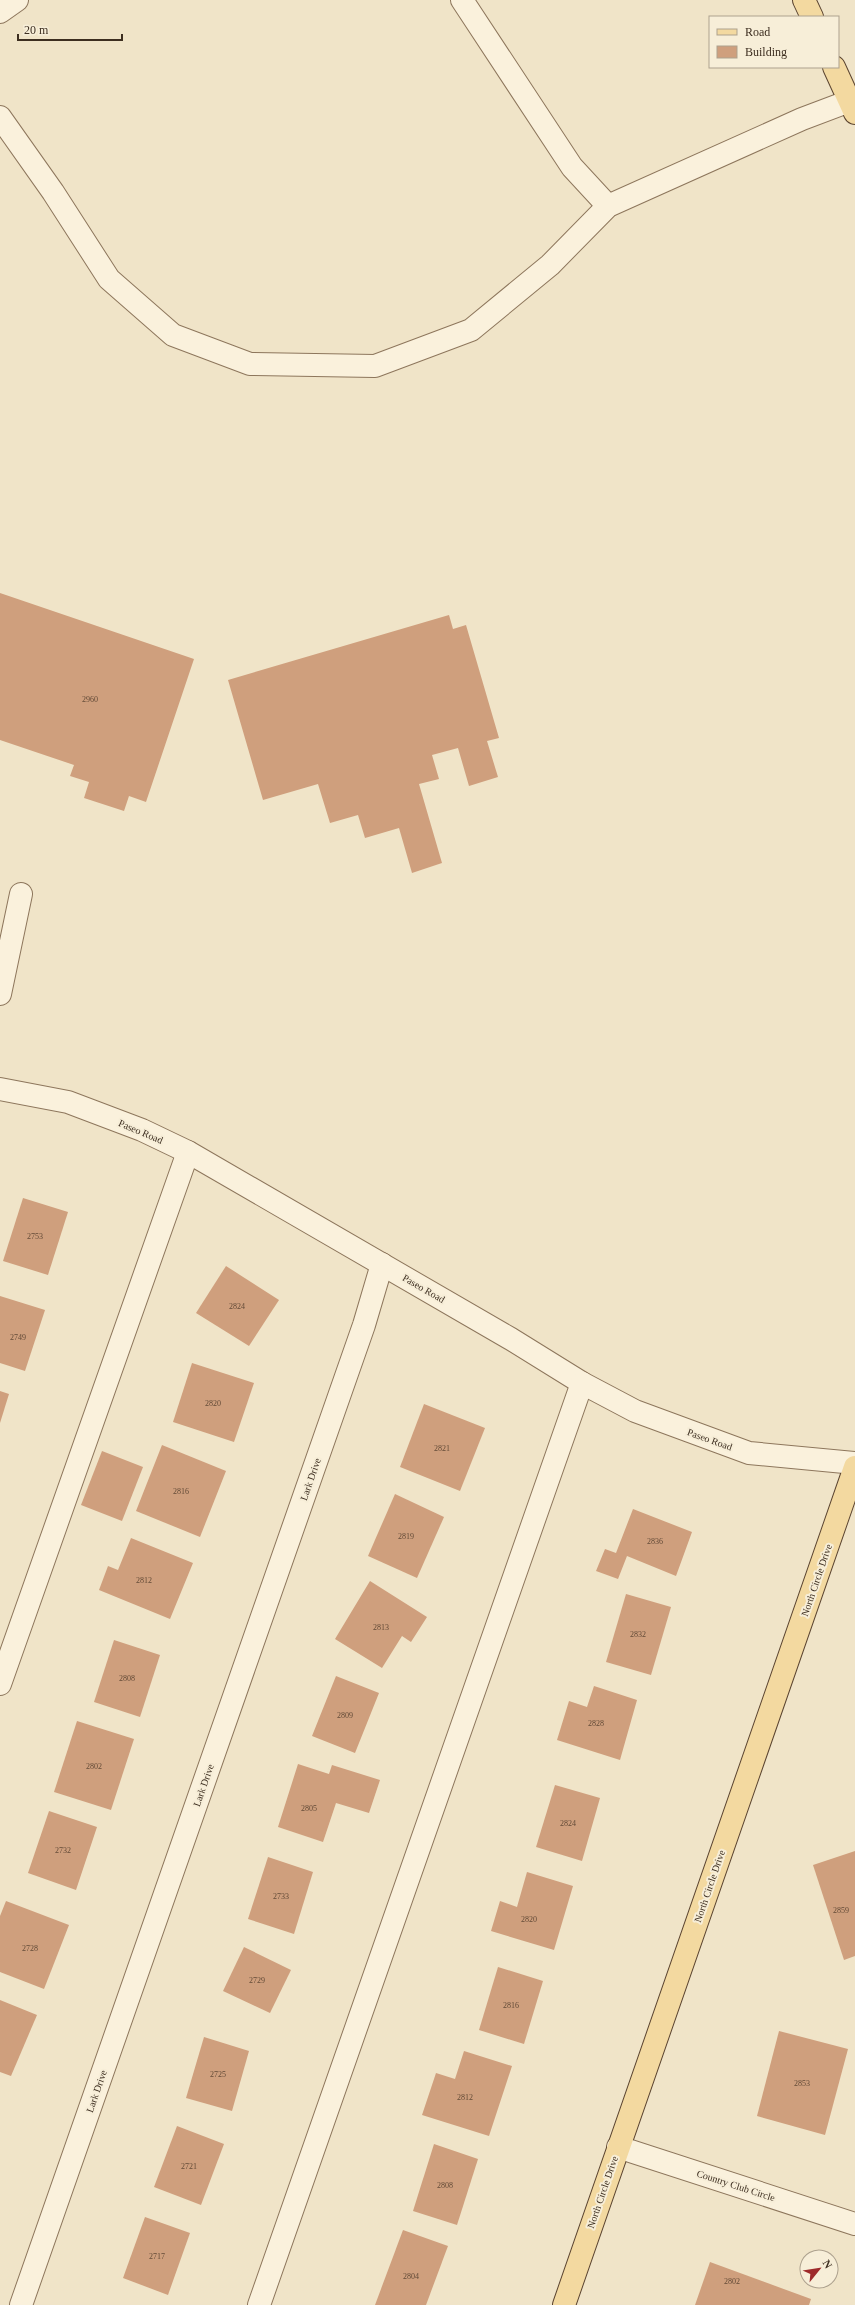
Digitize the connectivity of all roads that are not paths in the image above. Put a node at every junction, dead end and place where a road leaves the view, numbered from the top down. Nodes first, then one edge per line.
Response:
1 (17, 0) edge
2 (462, 0) edge
3 (804, 0) edge
4 (0, 12) edge
5 (812, 16) edge
6 (835, 68) edge
7 (853, 104) edge
8 (0, 117) edge
9 (608, 206) junction
10 (21, 894) dead end
11 (0, 994) edge
12 (0, 1090) edge
13 (188, 1152) junction
14 (382, 1264) junction
15 (582, 1383) junction
16 (855, 1463) edge
17 (855, 1467) edge
18 (0, 1684) edge
19 (618, 2147) junction
20 (855, 2224) edge
21 (21, 2305) edge
22 (258, 2305) edge
23 (564, 2305) edge

1 - 4 street
2 - 9 street
3 - 5 main road
6 - 7 main road
7 - 9 street
8 - 9 street
10 - 11 street
12 - 13 street, Paseo Road
13 - 14 street, Paseo Road
13 - 18 street
14 - 15 street, Paseo Road
14 - 21 street, Lark Drive
15 - 16 street, Paseo Road
15 - 22 street
17 - 19 main road, North Circle Drive
19 - 20 street, Country Club Circle
19 - 23 main road, North Circle Drive

